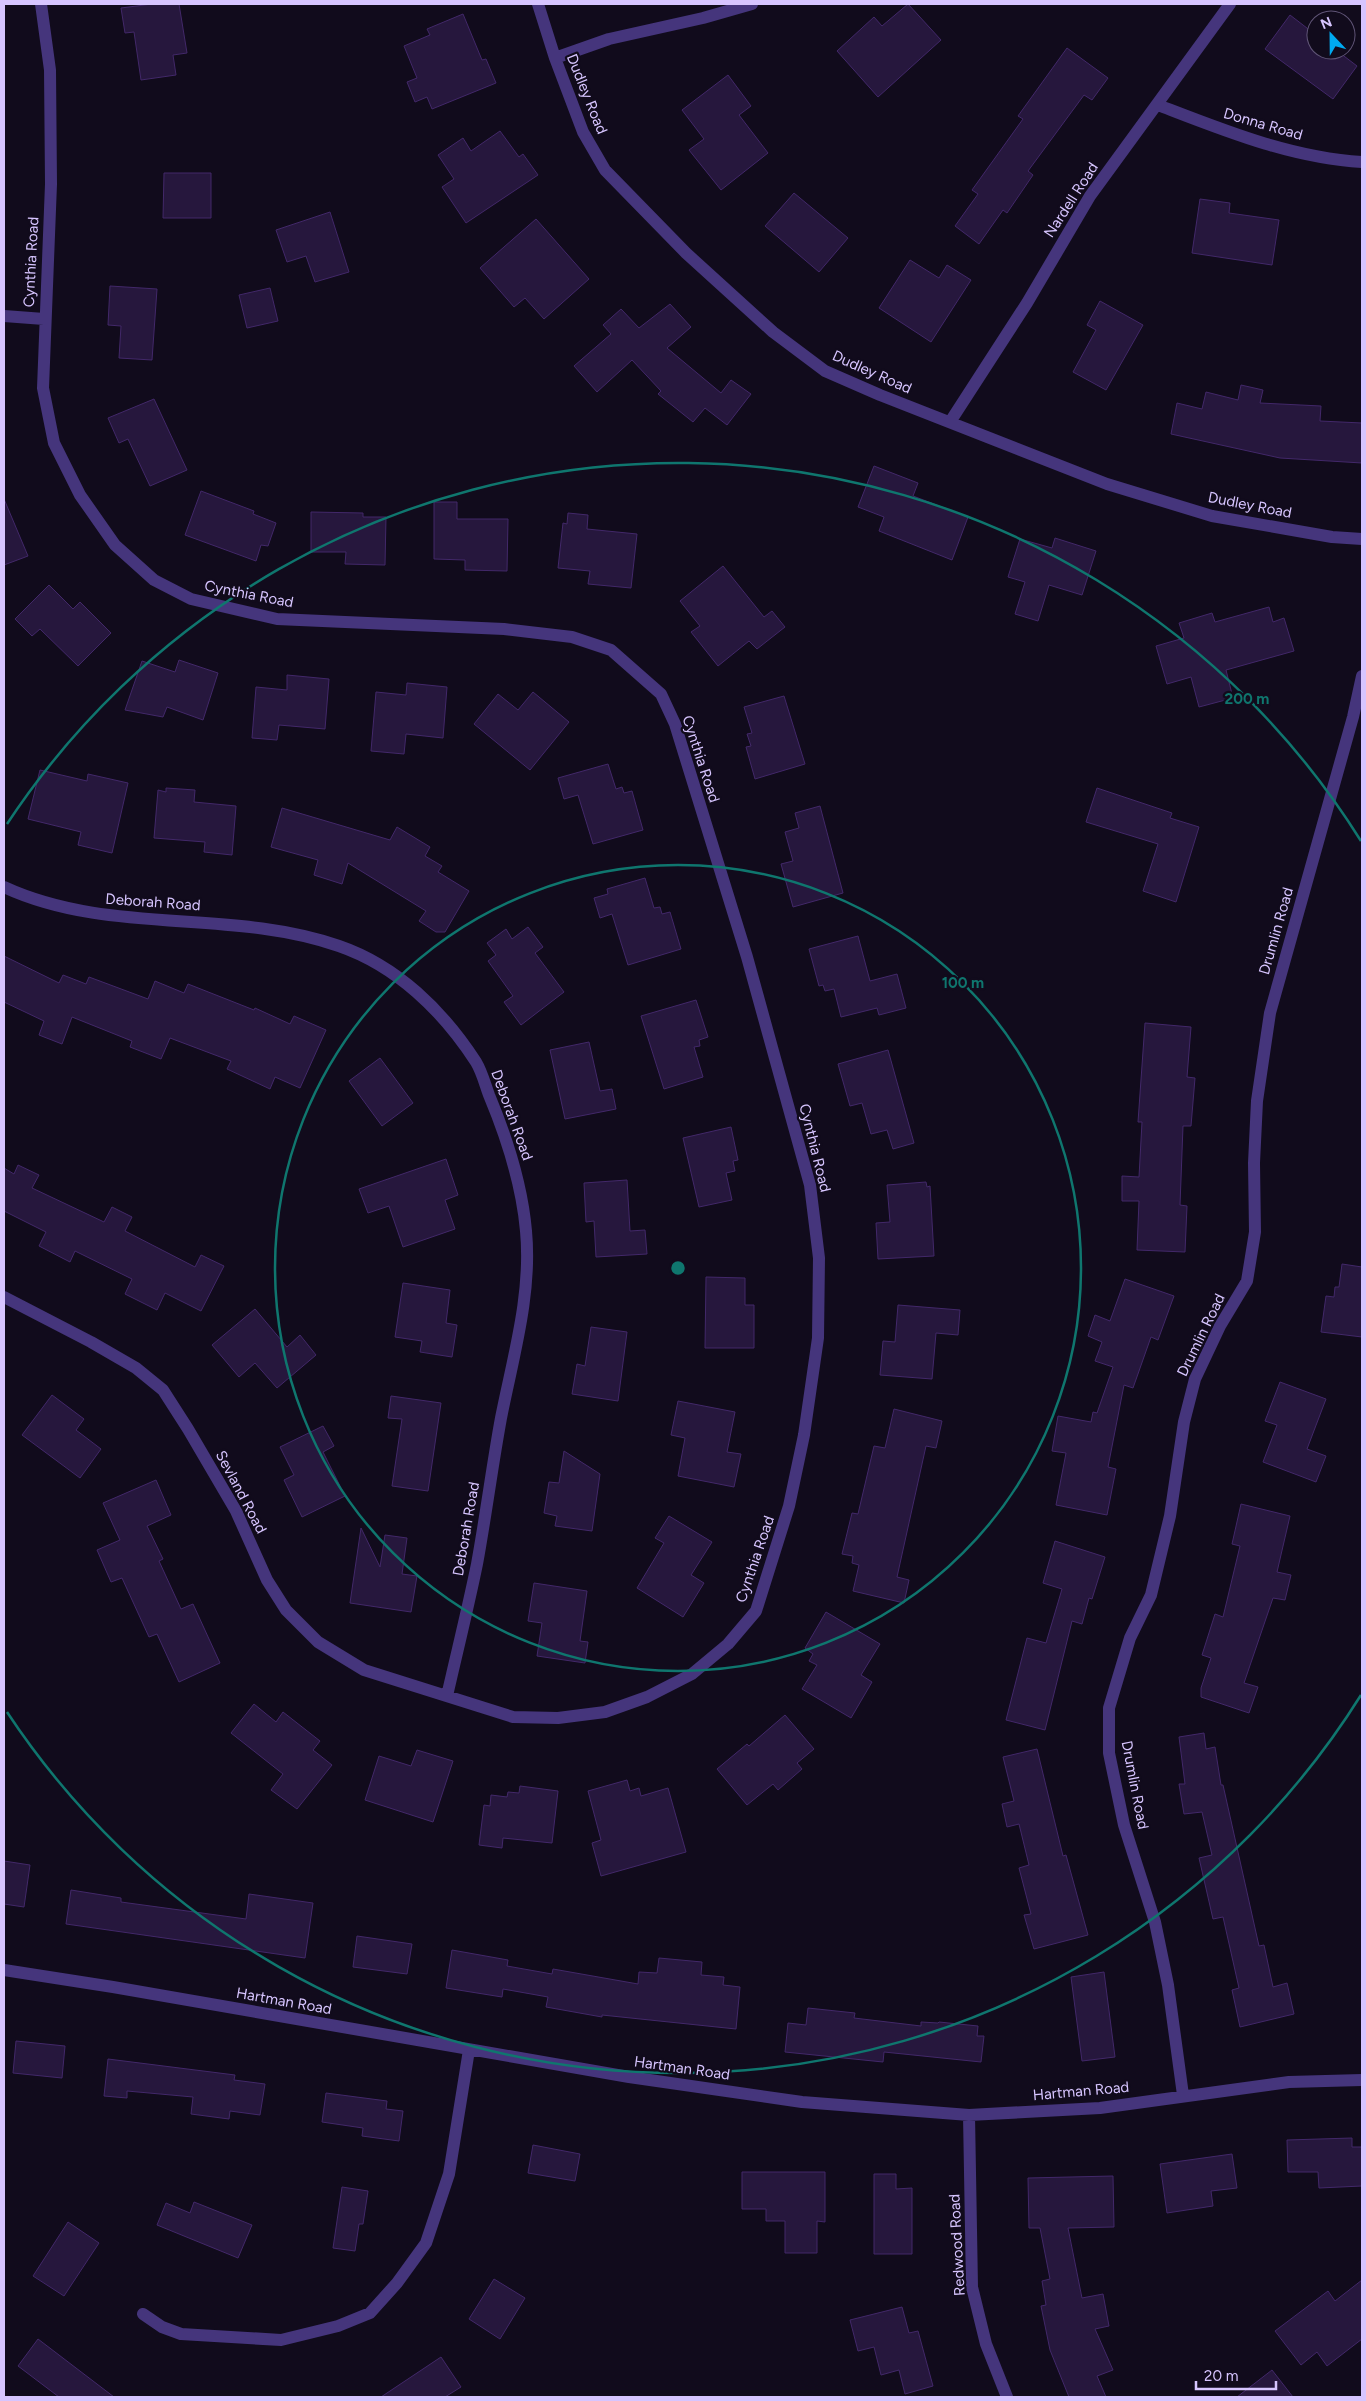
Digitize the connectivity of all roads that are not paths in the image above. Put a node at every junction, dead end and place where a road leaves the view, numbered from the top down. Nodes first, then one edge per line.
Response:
1 (41, 4) edge
2 (538, 4) edge
3 (752, 4) edge
4 (1230, 4) edge
5 (555, 58) junction
6 (1158, 105) junction
7 (1362, 162) edge
8 (4, 316) edge
9 (44, 319) junction
10 (950, 422) junction
11 (1362, 539) edge
12 (1362, 676) edge
13 (4, 887) edge
14 (4, 1297) edge
15 (447, 1696) junction
16 (4, 1970) edge
17 (469, 2050) junction
18 (1362, 2080) edge
19 (1183, 2095) junction
20 (969, 2115) junction
21 (143, 2314) dead end
22 (1007, 2397) edge

1 - 9 street, Cynthia Road
2 - 5 street, Dudley Road
3 - 5 street
4 - 6 street, Nardell Road
5 - 10 street, Dudley Road
6 - 7 street, Donna Road
6 - 10 street, Nardell Road
8 - 9 street
9 - 15 street, Cynthia Road
10 - 11 street, Dudley Road
12 - 19 street, Drumlin Road
13 - 15 street, Deborah Road
14 - 15 street, Sevland Road
16 - 17 street, Hartman Road
17 - 20 street, Hartman Road
17 - 21 street
18 - 19 street, Hartman Road
19 - 20 street, Hartman Road
20 - 22 street, Redwood Road

